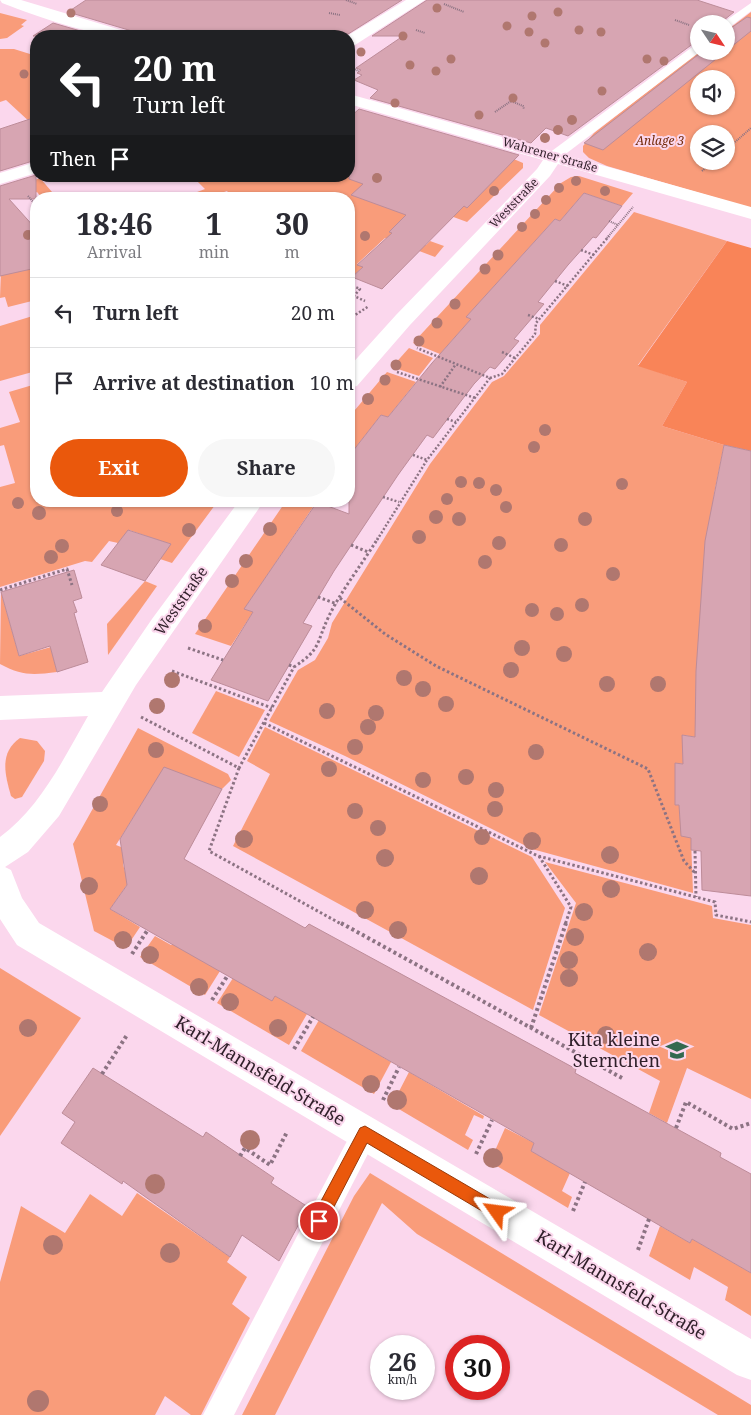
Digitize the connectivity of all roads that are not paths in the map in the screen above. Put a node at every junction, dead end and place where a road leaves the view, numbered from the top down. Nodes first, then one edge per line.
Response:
1 (9, 0) edge
2 (417, 0) edge
3 (751, 6) edge
4 (735, 18) edge
5 (105, 30) edge
6 (355, 38) edge
7 (690, 54) edge
8 (355, 102) edge
9 (554, 156) junction
10 (30, 169) edge
11 (0, 179) edge
12 (751, 212) edge
13 (355, 374) edge
14 (248, 507) edge
15 (110, 703) junction
16 (0, 708) edge
17 (0, 855) edge
18 (0, 880) edge
19 (372, 1120) junction
20 (751, 1362) edge
21 (218, 1415) edge

1 - 5 street
2 - 6 street
3 - 4 lane
7 - 9 lane, Weststraße
8 - 9 street, Wahrener Straße
9 - 12 street, Wahrener Straße
9 - 13 street, Weststraße
10 - 11 street
14 - 15 street, Weststraße
15 - 16 street
15 - 17 street, Weststraße
18 - 19 street, Karl-Mannsfeld-Straße
19 - 20 street, Karl-Mannsfeld-Straße
19 - 21 lane

